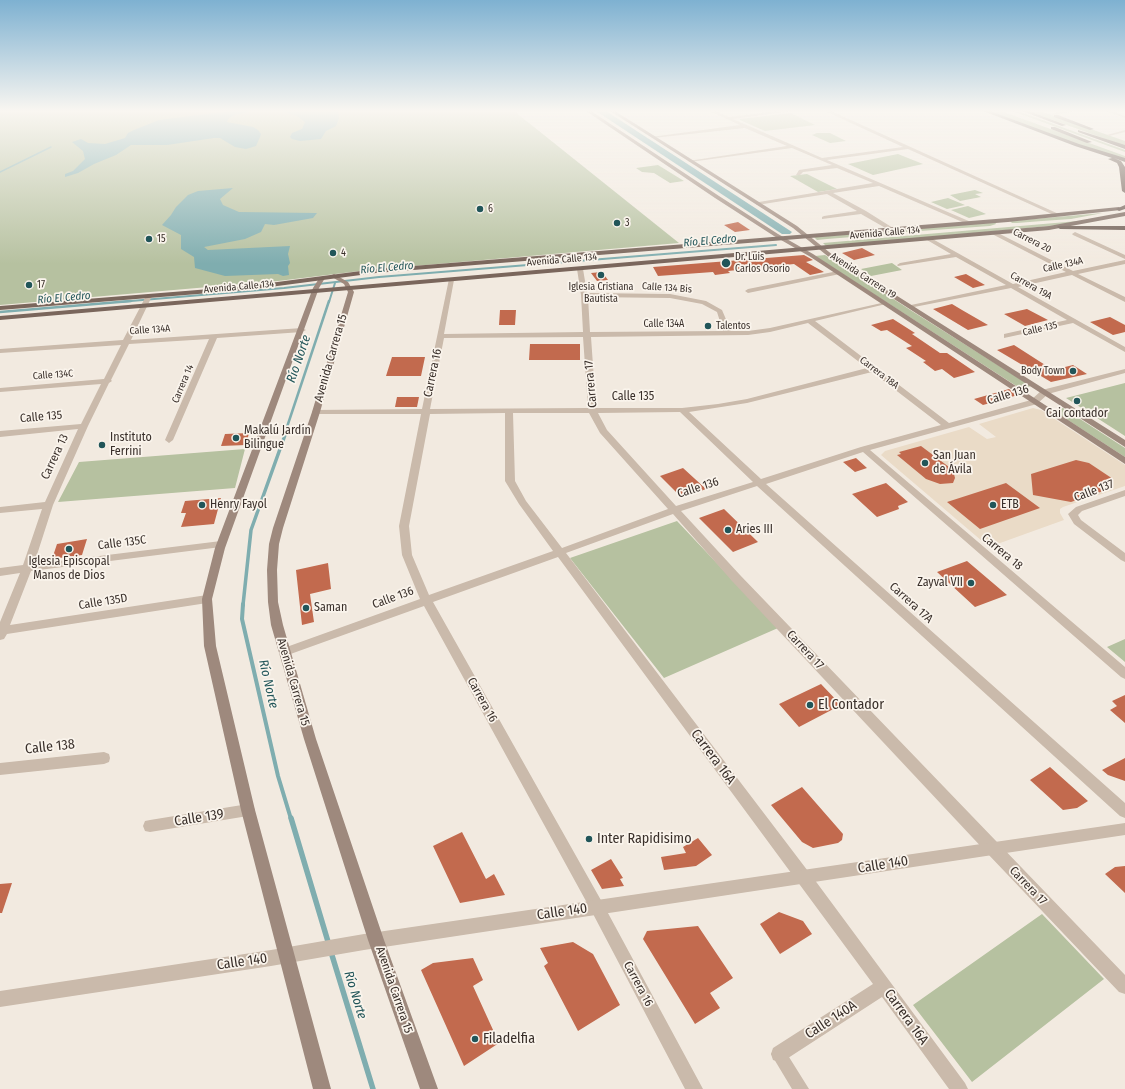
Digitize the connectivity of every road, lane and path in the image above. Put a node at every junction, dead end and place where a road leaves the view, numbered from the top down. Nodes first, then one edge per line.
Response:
1 (665, 162) edge
2 (668, 162) edge
3 (697, 162) edge
4 (828, 162) edge
5 (933, 162) edge
6 (941, 162) edge
7 (1117, 162) edge
8 (684, 164) junction
9 (838, 166) junction
10 (798, 174) dead end
11 (686, 176) junction
12 (879, 184) junction
13 (1125, 191) edge
14 (829, 193) junction
15 (759, 204) junction
16 (1124, 208) edge
17 (864, 212) junction
18 (1125, 214) edge
19 (1058, 215) junction
20 (1049, 216) junction
21 (824, 218) dead end
22 (1008, 220) junction
23 (969, 223) junction
24 (991, 226) junction
25 (1060, 227) junction
26 (1125, 228) edge
27 (891, 229) junction
28 (994, 233) junction
29 (905, 234) junction
30 (1075, 234) dead end
31 (807, 236) junction
32 (780, 238) junction
33 (929, 239) junction
34 (813, 242) junction
35 (821, 248) junction
36 (802, 250) junction
37 (955, 255) junction
38 (1125, 257) edge
39 (1125, 262) edge
40 (900, 265) dead end
41 (580, 269) junction
42 (838, 273) junction
43 (1073, 273) junction
44 (334, 276) junction
45 (451, 280) junction
46 (346, 285) junction
47 (319, 286) junction
48 (1011, 286) junction
49 (748, 291) dead end
50 (584, 295) junction
51 (1125, 300) edge
52 (147, 301) junction
53 (884, 304) junction
54 (911, 307) junction
55 (0, 308) edge
56 (0, 318) edge
57 (810, 321) junction
58 (1073, 321) junction
59 (302, 330) junction
60 (587, 334) junction
61 (728, 334) junction
62 (214, 336) junction
63 (441, 336) junction
64 (1007, 336) dead end
65 (127, 342) junction
66 (1125, 350) edge
67 (0, 351) edge
68 (874, 369) junction
69 (1125, 371) edge
70 (108, 381) junction
71 (0, 390) edge
72 (1045, 392) junction
73 (1034, 402) junction
74 (509, 410) junction
75 (592, 410) junction
76 (682, 410) junction
77 (316, 412) junction
78 (425, 412) junction
79 (84, 426) junction
80 (948, 426) junction
81 (0, 434) edge
82 (169, 440) dead end
83 (1125, 444) edge
84 (864, 449) junction
85 (1125, 461) edge
86 (758, 482) junction
87 (1125, 493) edge
88 (48, 505) junction
89 (0, 510) edge
90 (675, 510) junction
91 (221, 544) junction
92 (559, 552) junction
93 (1125, 558) edge
94 (27, 568) junction
95 (0, 572) edge
96 (207, 599) junction
97 (426, 600) junction
98 (2, 633) edge
99 (285, 652) junction
100 (1125, 674) edge
101 (104, 758) dead end
102 (0, 769) edge
103 (248, 810) junction
104 (1125, 812) edge
105 (150, 826) dead end
106 (1125, 829) edge
107 (992, 848) junction
108 (803, 876) junction
109 (597, 907) junction
110 (370, 941) junction
111 (292, 955) junction
112 (884, 986) junction
113 (1125, 986) edge
114 (0, 998) edge
115 (779, 1054) joint
116 (322, 1089) edge
117 (429, 1089) edge
118 (694, 1089) edge
119 (801, 1089) edge
120 (959, 1089) edge

1 - 11 main road, Avenida Carrera 19
2 - 8 main road
3 - 8 street
4 - 9 street
5 - 20 street
6 - 19 street
7 - 13 highway
8 - 11 main road
8 - 15 main road, Avenida Carrera 19
9 - 10 street
9 - 12 street
11 - 32 main road, Avenida Carrera 19
12 - 14 street
12 - 23 street
14 - 15 street
14 - 17 street
15 - 31 main road, Avenida Carrera 19
16 - 19 main road, Avenida Calle 134
16 - 24 main road
17 - 21 street
17 - 27 street
18 - 25 main road, Avenida Calle 134
19 - 20 main road, Avenida Calle 134
20 - 22 main road, Avenida Calle 134
22 - 23 main road, Avenida Calle 134
22 - 24 main road
23 - 27 main road, Avenida Calle 134
24 - 29 main road
25 - 26 highway
25 - 28 main road, Avenida Calle 134
27 - 29 main road
27 - 31 main road, Avenida Calle 134
28 - 33 main road, Avenida Calle 134
28 - 43 street, Carrera 20
29 - 34 main road
30 - 38 street
31 - 32 main road, Avenida Calle 134
31 - 34 main road, Avenida Carrera 19
32 - 36 main road, Avenida Carrera 19
32 - 44 main road, Avenida Calle 134
33 - 35 main road, Avenida Calle 134
33 - 37 street, Carrera 19A
34 - 35 main road, Avenida Carrera 19
34 - 36 main road
35 - 36 main road, Avenida Calle 134
35 - 54 main road, Avenida Carrera 19
36 - 41 main road, Avenida Calle 134
36 - 42 main road, Avenida Carrera 19
37 - 40 street
37 - 48 street, Carrera 19A
39 - 43 street, Calle 134A
41 - 45 main road, Avenida Calle 134
41 - 50 street, Carrera 17
42 - 49 street
42 - 53 main road, Avenida Carrera 19
43 - 48 street, Calle 134A
43 - 51 street, Carrera 20
44 - 46 main road
44 - 47 main road, Avenida Calle 134
45 - 46 main road, Avenida Calle 134
45 - 63 street, Carrera 16
46 - 47 main road, Avenida Calle 134
46 - 77 main road, Avenida Carrera 15
47 - 52 main road, Avenida Calle 134
47 - 52 main road, Avenida Calle 134
47 - 59 main road
48 - 54 street, Calle 134A
48 - 58 street, Carrera 19A
50 - 60 street, Carrera 17
50 - 61 street, Calle 134 Bis
52 - 55 main road, Avenida Calle 134
52 - 56 main road, Avenida Calle 134
52 - 65 street, Carrera 13
53 - 57 street, Calle 134A
53 - 73 main road, Avenida Carrera 19
54 - 72 main road, Avenida Carrera 19
57 - 61 street, Calle 134A
57 - 68 street, Carrera 18A
58 - 64 street, Calle 135
58 - 66 street, Carrera 19A
59 - 62 street, Calle 134A
59 - 91 main road
60 - 61 street, Calle 134A
60 - 63 street, Calle 134A
60 - 75 street, Carrera 17
62 - 65 street, Calle 134A
62 - 82 street, Carrera 14
63 - 78 street, Carrera 16
65 - 67 street, Calle 134A
65 - 70 street, Carrera 13
68 - 76 street, Calle 135
68 - 80 street, Carrera 18A
69 - 72 street, Calle 136
70 - 71 street, Calle 134C
70 - 79 street, Carrera 13
72 - 73 street, Calle 136
72 - 83 main road, Avenida Carrera 19
73 - 80 street, Calle 136
73 - 85 main road, Avenida Carrera 19
74 - 75 street, Calle 135
74 - 78 street, Calle 135
74 - 92 street, Carrera 16A
75 - 76 street, Calle 135
75 - 90 street, Carrera 17
76 - 86 street, Carrera 17A
77 - 78 street, Calle 135
77 - 99 main road, Avenida Carrera 15
78 - 97 street, Carrera 16
79 - 81 street, Calle 135
79 - 88 street, Carrera 13
80 - 84 street, Calle 136
84 - 86 street, Calle 136
84 - 100 street, Carrera 18
86 - 90 street, Calle 136
86 - 104 street, Carrera 17A
87 - 93 street, Calle 137
88 - 89 street
88 - 94 street, Carrera 13
90 - 92 street, Calle 136
90 - 107 street, Carrera 17
91 - 94 street, Calle 135C
91 - 96 main road
92 - 97 street, Calle 136
92 - 108 street, Carrera 16A
94 - 95 street
94 - 98 street, Carrera 13
96 - 98 street, Calle 135D
96 - 103 main road
97 - 99 street, Calle 136
97 - 109 street, Carrera 16
99 - 110 main road, Avenida Carrera 15
101 - 102 street, Calle 138
103 - 105 street, Calle 139
103 - 111 main road
106 - 107 street, Calle 140
107 - 108 street, Calle 140
107 - 113 street, Carrera 17
108 - 109 street, Calle 140
108 - 112 street, Carrera 16A
109 - 110 street, Calle 140
109 - 118 street, Carrera 16
110 - 111 street, Calle 140
110 - 117 main road, Avenida Carrera 15
111 - 114 street, Calle 140
111 - 116 main road
112 - 115 street, Calle 140A
112 - 120 street, Carrera 16A
115 - 119 street

